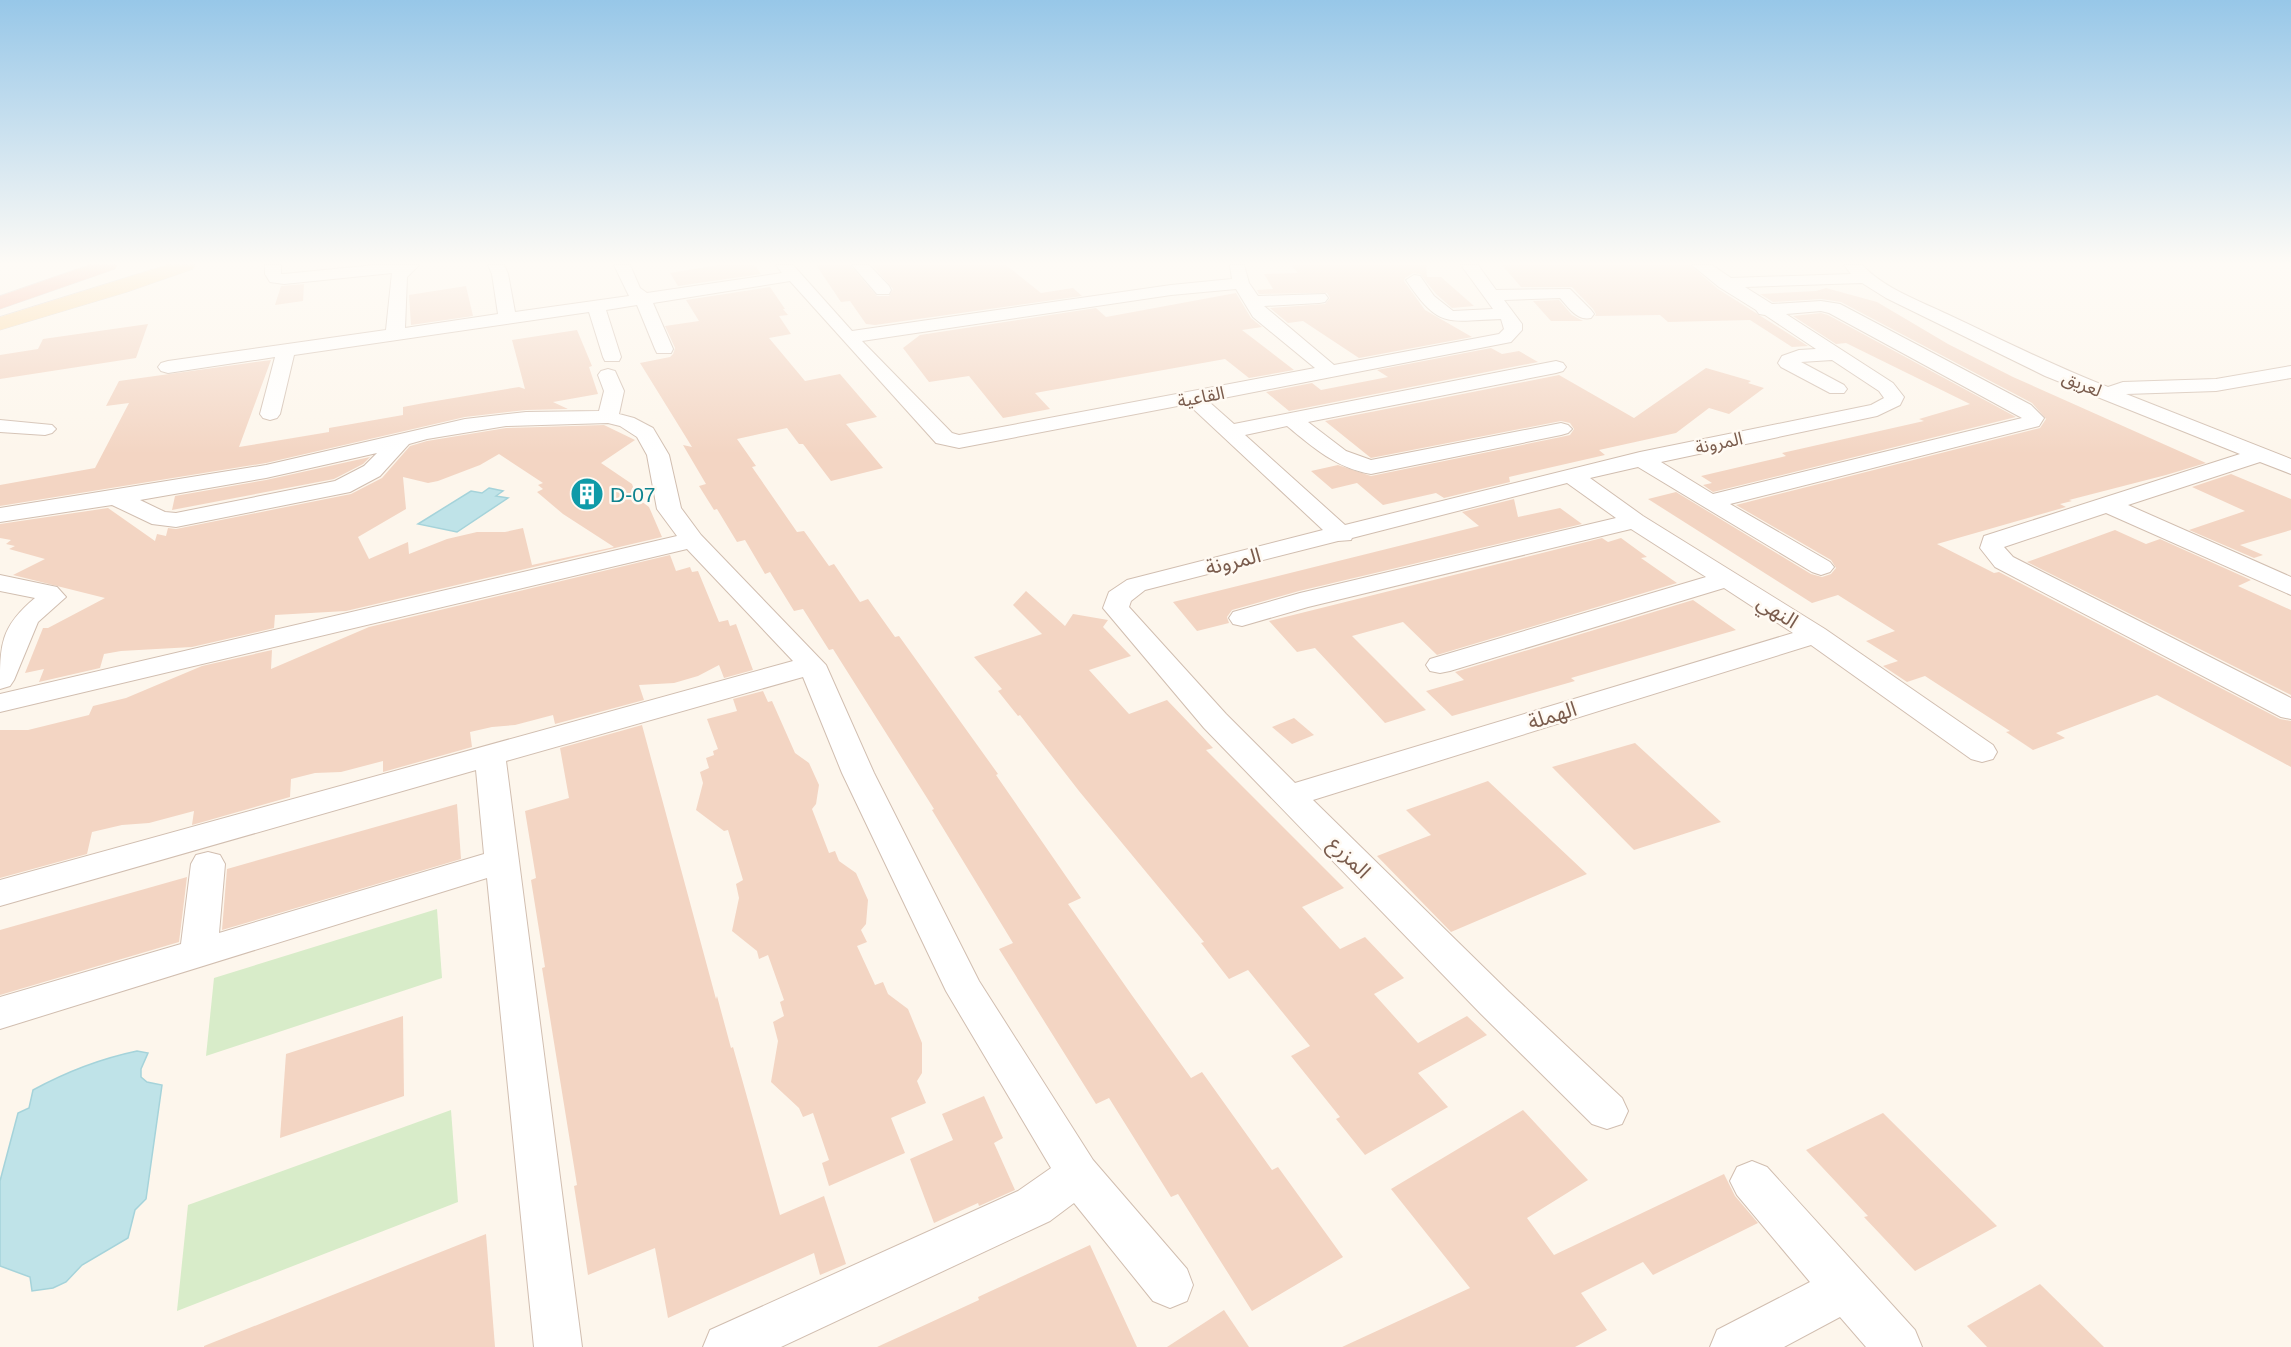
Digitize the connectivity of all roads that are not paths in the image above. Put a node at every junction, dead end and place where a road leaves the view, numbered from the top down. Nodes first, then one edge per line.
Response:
1 (395, 328) edge
2 (449, 328) edge
3 (601, 328) edge
4 (655, 328) edge
5 (840, 328) edge
6 (911, 328) edge
7 (1278, 328) edge
8 (1513, 328) edge
9 (1793, 328) edge
10 (1871, 328) edge
11 (1971, 328) edge
12 (395, 335) junction
13 (848, 337) junction
14 (664, 349) dead end
15 (286, 350) junction
16 (1833, 354) junction
17 (168, 367) dead end
18 (1556, 367) dead end
19 (1331, 372) junction
20 (2291, 372) edge
21 (1836, 389) dead end
22 (2115, 391) junction
23 (1193, 398) junction
24 (270, 414) dead end
25 (608, 417) junction
26 (1291, 419) junction
27 (0, 426) edge
28 (45, 429) dead end
29 (1561, 429) dead end
30 (1231, 431) junction
31 (400, 441) junction
32 (2262, 455) junction
33 (1640, 459) junction
34 (2291, 467) edge
35 (1571, 475) junction
36 (116, 498) junction
37 (1710, 502) junction
38 (2106, 504) junction
39 (0, 515) edge
40 (1635, 521) junction
41 (1342, 534) junction
42 (693, 540) junction
43 (1821, 567) dead end
44 (1728, 579) junction
45 (0, 583) edge
46 (2291, 587) edge
47 (1125, 591) joint
48 (1242, 618) dead end
49 (1815, 634) junction
50 (812, 665) junction
51 (1440, 665) dead end
52 (0, 680) edge
53 (0, 703) edge
54 (2291, 710) edge
55 (1982, 752) dead end
56 (490, 757) junction
57 (1289, 796) junction
58 (503, 861) junction
59 (208, 864) dead end
60 (0, 893) edge
61 (198, 954) junction
62 (0, 1013) edge
63 (1607, 1112) dead end
64 (1078, 1174) junction
65 (1752, 1180) dead end
66 (1170, 1285) dead end
67 (1845, 1289) junction
68 (558, 1347) edge
69 (727, 1347) edge
70 (1734, 1347) edge
71 (1898, 1347) edge

1 - 12 street
2 - 12 street
3 - 25 street
4 - 14 street
5 - 13 street, القاعية
6 - 13 street
7 - 19 street
8 - 19 street, القاعية
9 - 16 street, المرونة
10 - 37 street
11 - 22 street, لعريق
12 - 15 street
13 - 23 street, القاعية
15 - 17 street
15 - 24 street
16 - 21 street
16 - 33 street, المرونة
18 - 26 street
19 - 23 street, القاعية
20 - 22 street
22 - 32 street, لعريق
23 - 30 street
25 - 31 street
25 - 42 street
26 - 29 street
26 - 30 street
27 - 28 street
30 - 41 street
31 - 36 street
31 - 36 street
32 - 34 street, لعريق
32 - 38 street
33 - 35 street, المرونة
33 - 37 street
35 - 40 street, النهي
35 - 41 street, المرونة
36 - 39 street
37 - 43 street
38 - 46 street
38 - 54 street
40 - 44 street, النهي
40 - 48 street
41 - 47 street, المرونة
42 - 50 street
42 - 53 street
44 - 49 street, النهي
44 - 51 street
45 - 52 street
47 - 57 street, المزرع
49 - 55 street, النهي
49 - 57 street, الهملة
50 - 56 street
50 - 64 street
56 - 58 street
56 - 60 street
57 - 63 street, المزرع
58 - 61 street
58 - 68 street
59 - 61 street
61 - 62 street
64 - 66 street
64 - 69 street
65 - 67 street
67 - 70 street
67 - 71 street

